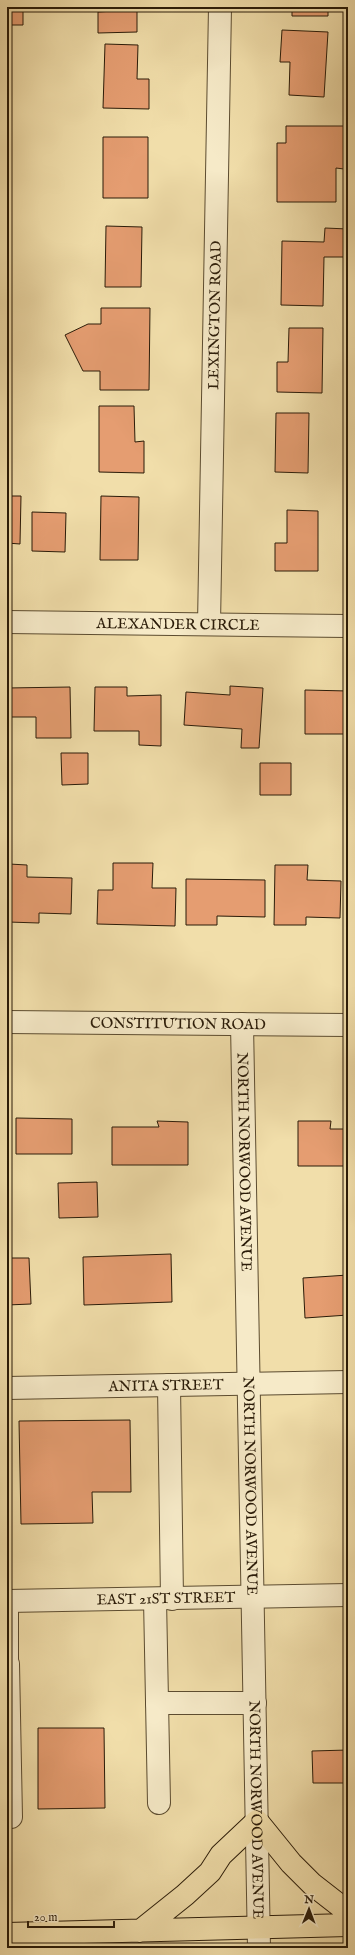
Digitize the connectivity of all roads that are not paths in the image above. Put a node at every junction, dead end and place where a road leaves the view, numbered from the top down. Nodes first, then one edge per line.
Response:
1 (220, 7) edge
2 (7, 622) edge
3 (209, 624) junction
4 (348, 626) edge
5 (7, 1022) edge
6 (242, 1024) junction
7 (348, 1025) edge
8 (348, 1382) edge
9 (248, 1384) junction
10 (169, 1385) junction
11 (7, 1388) edge
12 (348, 1595) edge
13 (252, 1597) junction
14 (164, 1599) junction
15 (7, 1601) edge
16 (7, 1664) edge
17 (157, 1703) junction
18 (255, 1703) junction
19 (158, 1803) dead end
20 (7, 1817) edge
21 (257, 1821) junction
22 (348, 1912) edge
23 (348, 1925) edge
24 (140, 1931) junction
25 (7, 1934) edge
26 (259, 1938) edge

1 - 3 street, LEXINGTON ROAD
2 - 3 street, ALEXANDER CIRCLE
3 - 4 street, ALEXANDER CIRCLE
5 - 6 street, CONSTITUTION ROAD
6 - 7 street, CONSTITUTION ROAD
6 - 9 street, NORTH NORWOOD AVENUE
8 - 9 street, ANITA STREET
9 - 10 street, ANITA STREET
9 - 13 street, NORTH NORWOOD AVENUE
10 - 11 street, ANITA STREET
10 - 14 street
12 - 13 street, EAST 21ST STREET
13 - 14 street, EAST 21ST STREET
13 - 18 street, NORTH NORWOOD AVENUE
14 - 15 street, EAST 21ST STREET
14 - 17 street
15 - 16 street
16 - 20 street
17 - 18 street
17 - 19 street
18 - 21 street, NORTH NORWOOD AVENUE
21 - 22 highway
21 - 24 highway
21 - 26 street, NORTH NORWOOD AVENUE
23 - 26 highway
24 - 25 highway
24 - 26 highway

